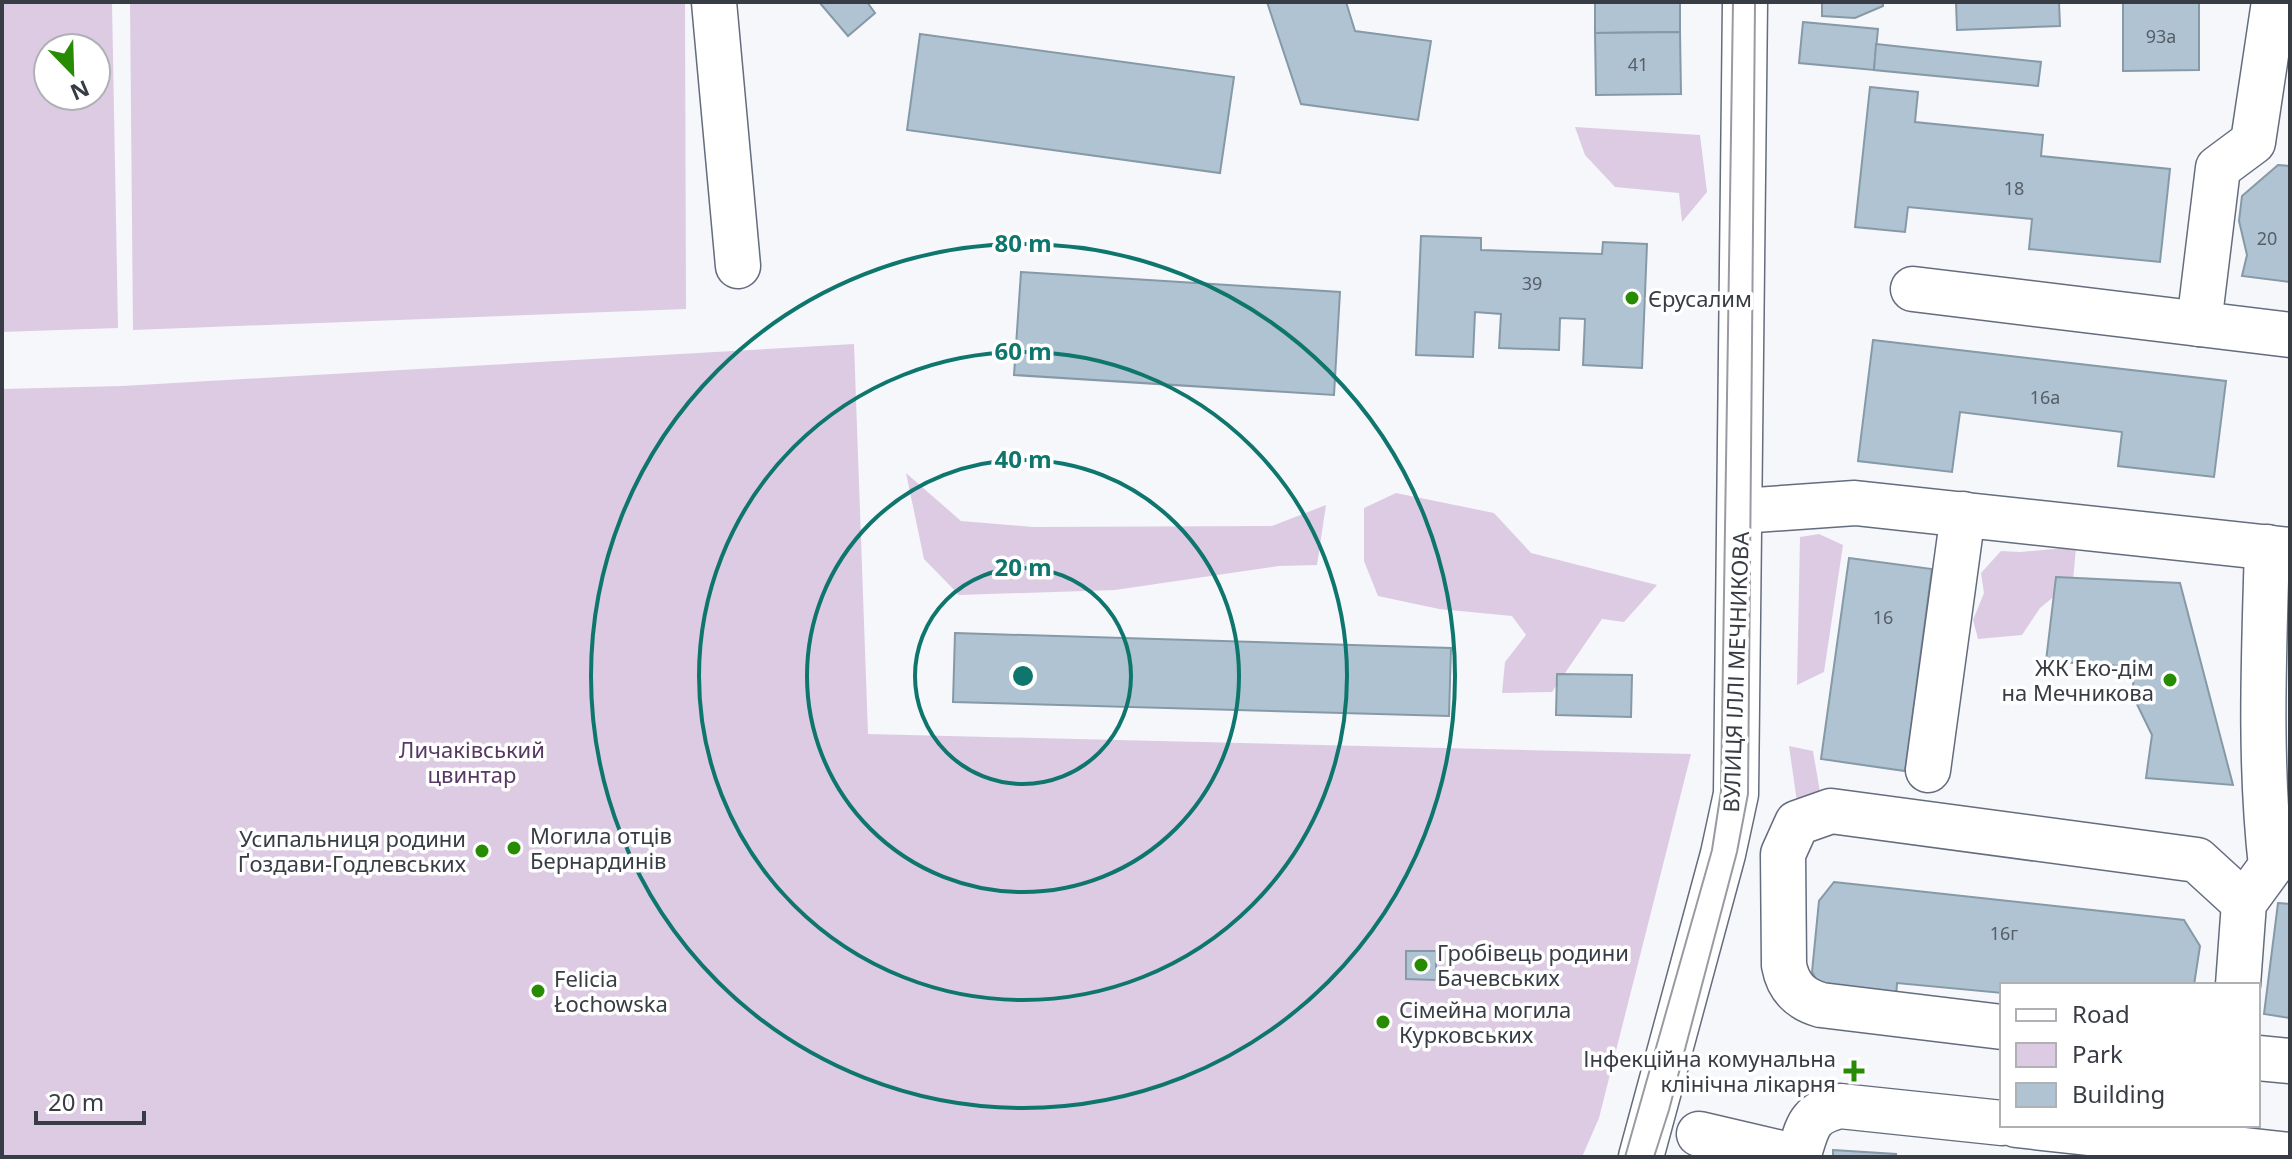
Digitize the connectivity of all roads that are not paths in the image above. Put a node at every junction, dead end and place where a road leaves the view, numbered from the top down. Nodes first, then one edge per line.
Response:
1 (714, 2) edge
2 (1745, 2) edge
3 (2274, 2) edge
4 (738, 266) dead end
5 (1913, 289) dead end
6 (2199, 324) junction
7 (2290, 335) edge
8 (1741, 511) junction
9 (1963, 514) junction
10 (2278, 549) edge
11 (1928, 770) dead end
12 (2281, 868) edge
13 (2244, 903) junction
14 (2238, 983) edge
15 (2000, 1027) edge
16 (2260, 1058) edge
17 (2290, 1061) edge
18 (1658, 1100) junction
19 (2000, 1123) edge
20 (2034, 1127) edge
21 (1706, 1146) edge
22 (2290, 1155) edge
23 (1641, 1157) edge

1 - 4 main road
2 - 8 main road, ВУЛИЦЯ ІЛЛІ МЕЧНИКОВА
3 - 6 main road
5 - 6 main road
6 - 7 main road
8 - 9 main road, ВУЛИЦЯ ІЛЛІ МЕЧНИКОВА
8 - 18 main road, ВУЛИЦЯ ІЛЛІ МЕЧНИКОВА
9 - 10 main road, ВУЛИЦЯ ІЛЛІ МЕЧНИКОВА
9 - 11 main road
10 - 12 main road
12 - 13 main road
13 - 14 main road
13 - 15 main road
16 - 17 main road
18 - 21 main road
18 - 23 main road, ВУЛИЦЯ ІЛЛІ МЕЧНИКОВА
19 - 21 main road
20 - 22 main road

